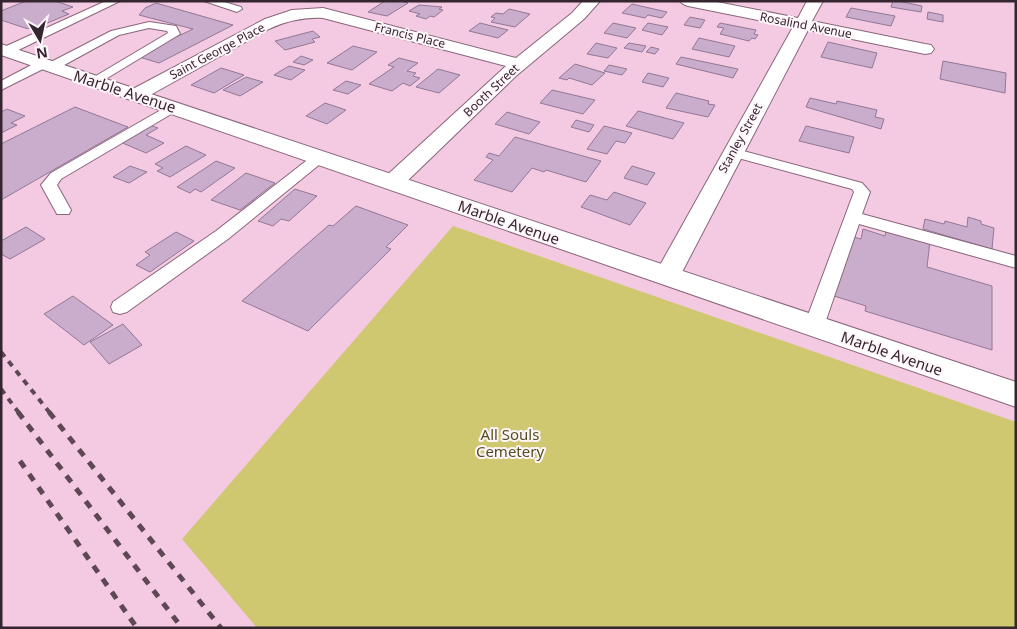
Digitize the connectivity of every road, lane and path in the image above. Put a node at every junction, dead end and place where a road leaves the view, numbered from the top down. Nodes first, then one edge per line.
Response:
1 (208, 1) edge
2 (592, 1) edge
3 (688, 1) edge
4 (815, 1) edge
5 (111, 2) edge
6 (237, 9) dead end
7 (300, 12) joint
8 (802, 24) junction
9 (925, 49) dead end
10 (4, 50) edge
11 (519, 64) junction
12 (47, 65) junction
13 (95, 80) junction
14 (1, 86) edge
15 (136, 95) junction
16 (173, 107) junction
17 (732, 152) junction
18 (320, 157) junction
19 (393, 182) junction
20 (62, 210) dead end
21 (853, 217) junction
22 (1016, 262) edge
23 (667, 276) junction
24 (120, 307) dead end
25 (814, 326) junction
26 (1016, 395) edge

1 - 6 lane
2 - 11 street, Booth Street
3 - 8 street, Rosalind Avenue
4 - 8 street, Stanley Street
5 - 10 lane
7 - 11 street, Francis Place
7 - 15 street, Saint George Place
8 - 9 street, Rosalind Avenue
8 - 17 street, Stanley Street
10 - 12 street, Marble Avenue
11 - 19 street, Booth Street
12 - 13 street, Marble Avenue
12 - 13 lane
12 - 14 lane
13 - 15 street, Marble Avenue
15 - 16 street, Marble Avenue
16 - 18 street, Marble Avenue
16 - 20 lane
17 - 21 lane
17 - 23 street, Stanley Street
18 - 19 street, Marble Avenue
18 - 24 lane
19 - 23 street, Marble Avenue
21 - 22 lane
21 - 25 lane
23 - 25 street, Marble Avenue
25 - 26 street, Marble Avenue

